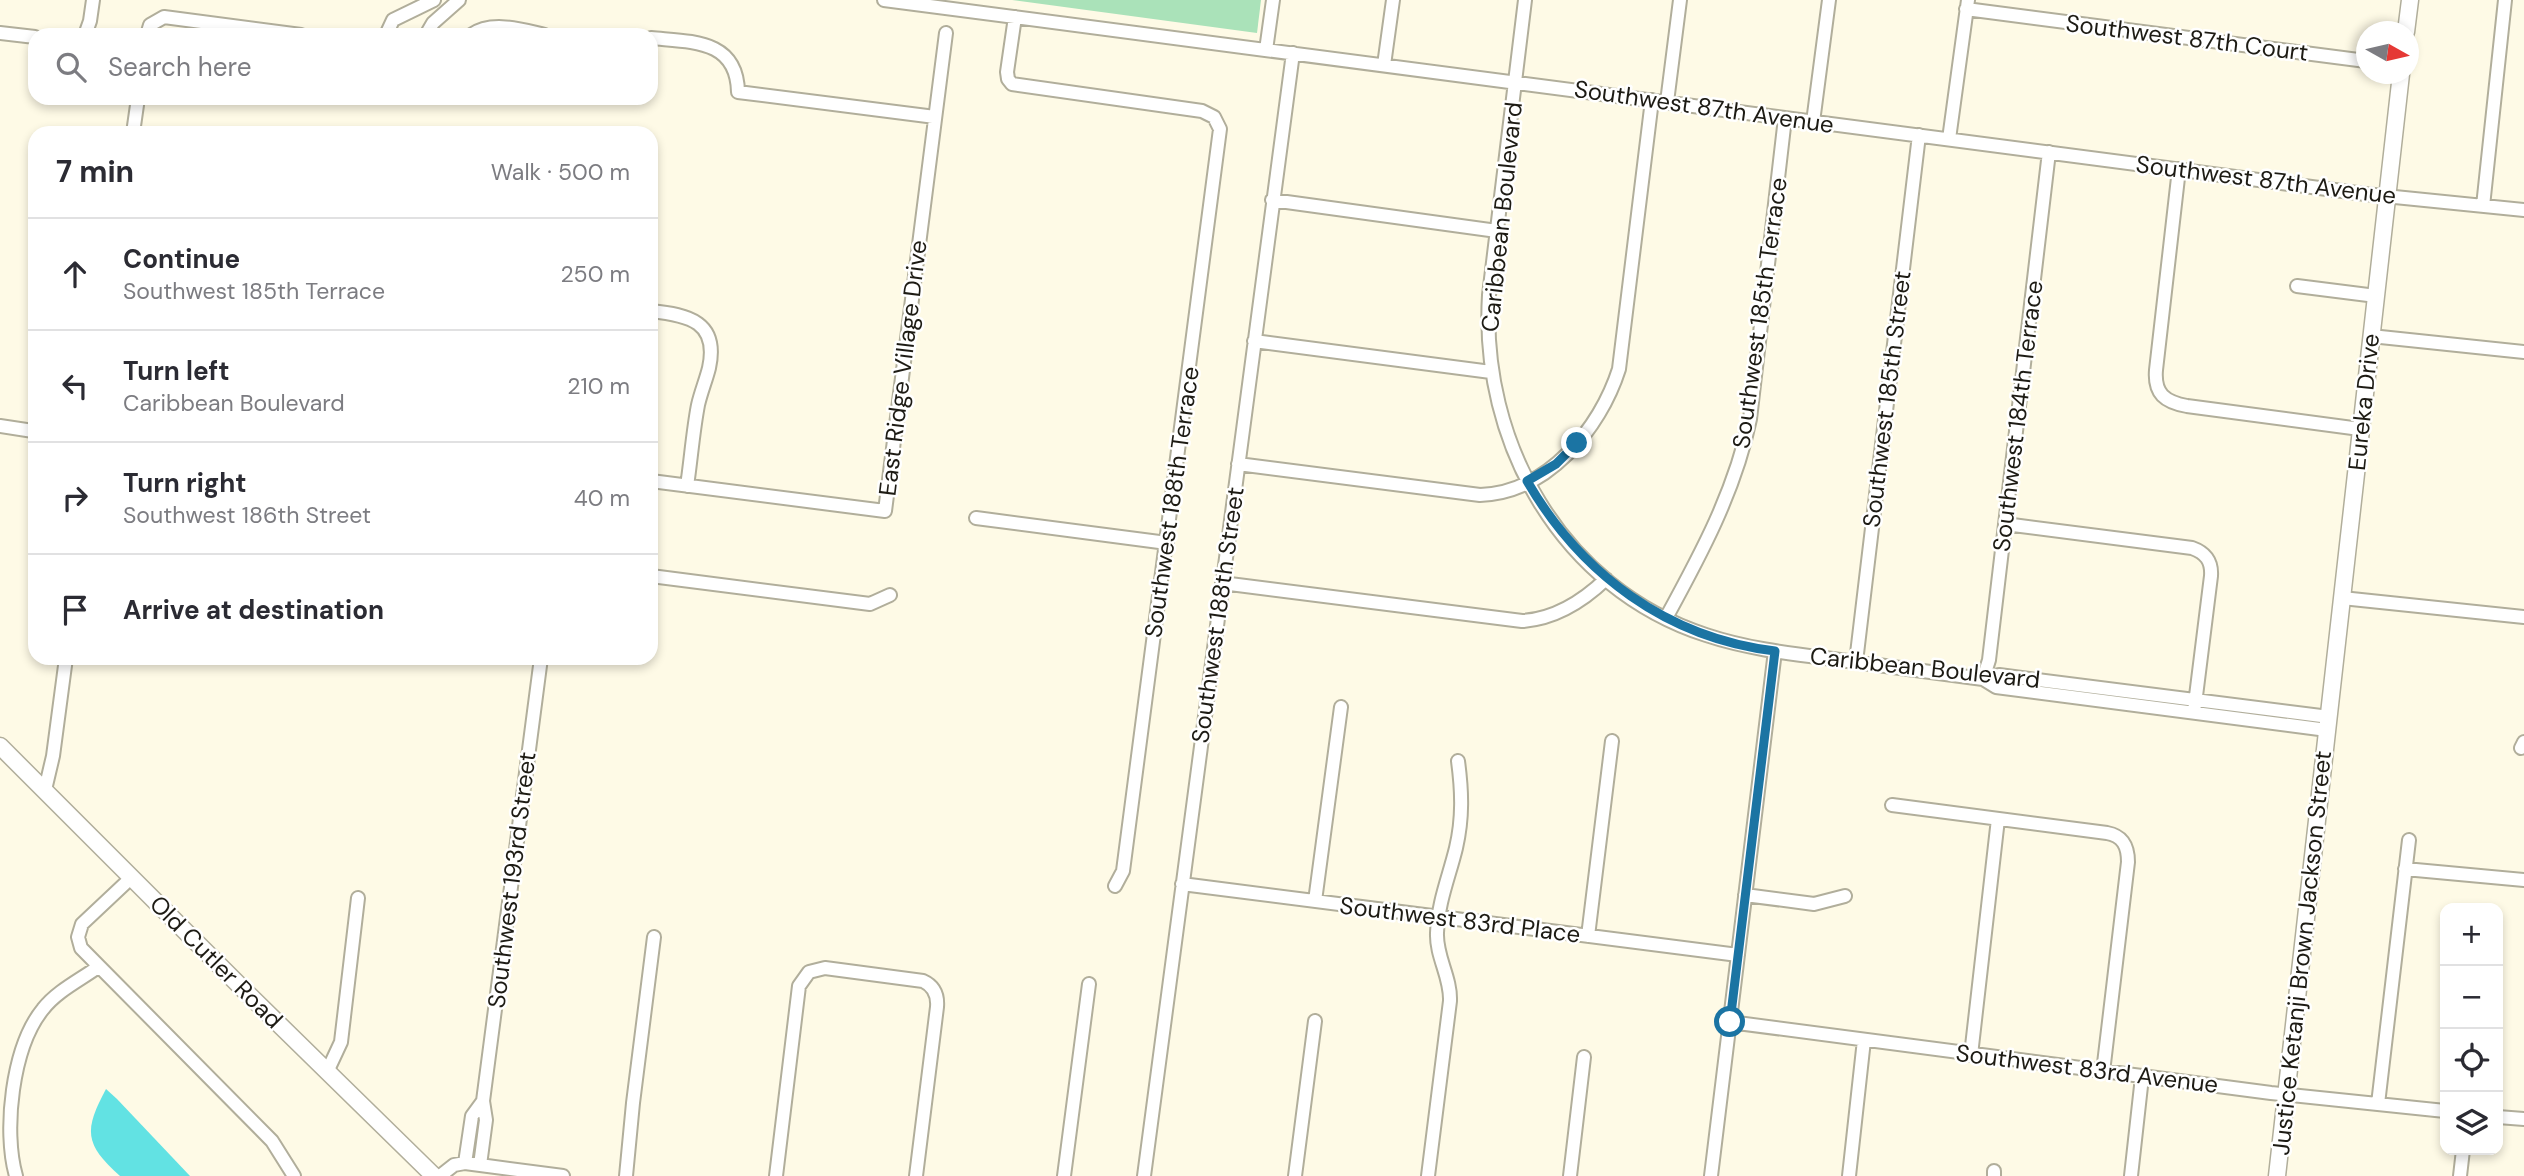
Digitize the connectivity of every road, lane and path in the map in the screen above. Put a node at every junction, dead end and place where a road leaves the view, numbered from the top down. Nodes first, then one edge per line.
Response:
1 (93, 0) edge
2 (459, 0) edge
3 (884, 0) edge
4 (1273, 0) edge
5 (1392, 0) edge
6 (1525, 0) edge
7 (1679, 0) edge
8 (1829, 0) edge
9 (2410, 0) edge
10 (2505, 0) edge
11 (431, 2) edge
12 (935, 3) edge
13 (1967, 4) edge
14 (439, 17) junction
15 (1015, 17) junction
16 (2407, 21) edge
17 (88, 28) edge
18 (150, 28) edge
19 (248, 28) edge
20 (389, 28) edge
21 (431, 28) edge
22 (0, 33) edge
23 (947, 33) dead end
24 (28, 36) edge
25 (658, 38) edge
26 (1266, 50) junction
27 (1293, 53) junction
28 (2356, 59) edge
29 (1384, 65) junction
30 (1516, 82) junction
31 (2400, 84) edge
32 (1652, 100) junction
33 (1667, 102) junction
34 (137, 105) edge
35 (935, 117) junction
36 (1785, 118) junction
37 (1813, 122) junction
38 (134, 126) edge
39 (1919, 135) junction
40 (1949, 139) junction
41 (2049, 152) junction
42 (2179, 169) junction
43 (2388, 196) junction
44 (1272, 200) junction
45 (2483, 206) junction
46 (2524, 210) edge
47 (1497, 231) junction
48 (2297, 286) dead end
49 (2376, 296) junction
50 (658, 313) edge
51 (2371, 336) junction
52 (1254, 341) junction
53 (2524, 352) edge
54 (1491, 372) junction
55 (0, 426) edge
56 (2361, 429) junction
57 (28, 430) edge
58 (1238, 464) junction
59 (1527, 481) junction
60 (658, 482) edge
61 (687, 486) junction
62 (976, 517) dead end
63 (2005, 524) junction
64 (1167, 543) junction
65 (658, 577) edge
66 (1606, 579) junction
67 (1222, 583) junction
68 (890, 595) dead end
69 (2342, 598) junction
70 (2524, 617) edge
71 (1666, 618) junction
72 (1775, 651) junction
73 (1856, 662) junction
74 (65, 665) edge
75 (540, 665) edge
76 (1983, 679) junction
77 (1341, 707) dead end
78 (2195, 707) junction
79 (2328, 723) junction
80 (1612, 741) dead end
81 (0, 746) edge
82 (1458, 761) dead end
83 (45, 790) junction
84 (1892, 805) dead end
85 (1998, 819) junction
86 (2409, 840) dead end
87 (2405, 869) junction
88 (132, 877) junction
89 (2524, 880) edge
90 (1182, 884) junction
91 (1115, 886) dead end
92 (1745, 895) junction
93 (1845, 896) dead end
94 (358, 898) dead end
95 (1315, 901) junction
96 (1438, 917) junction
97 (1588, 936) junction
98 (654, 937) dead end
99 (1738, 956) junction
100 (98, 967) junction
101 (1089, 984) dead end
102 (1315, 1021) dead end
103 (1730, 1022) junction
104 (1864, 1040) junction
105 (1970, 1055) junction
106 (1584, 1057) dead end
107 (327, 1072) junction
108 (2103, 1072) junction
109 (2142, 1077) junction
110 (2286, 1095) junction
111 (483, 1101) junction
112 (2378, 1104) junction
113 (2440, 1110) edge
114 (2503, 1117) edge
115 (2524, 1119) edge
116 (470, 1126) junction
117 (485, 1128) junction
118 (2462, 1155) edge
119 (465, 1163) junction
120 (480, 1165) junction
121 (16, 1176) edge
122 (294, 1176) edge
123 (434, 1176) edge
124 (440, 1176) edge
125 (563, 1176) edge
126 (626, 1176) edge
127 (776, 1176) edge
128 (916, 1176) edge
129 (1064, 1176) edge
130 (1144, 1176) edge
131 (1295, 1176) edge
132 (1428, 1176) edge
133 (1570, 1176) edge
134 (1711, 1176) edge
135 (1849, 1176) edge
136 (2131, 1176) edge
137 (2277, 1176) edge
138 (2460, 1176) edge

1 - 17 street
2 - 14 street
3 - 12 street, Southwest 87th Avenue
4 - 26 street
5 - 29 street
6 - 30 street, Caribbean Boulevard
7 - 33 street
8 - 37 street
9 - 16 main road
10 - 45 street
11 - 14 street
11 - 20 street
12 - 15 street, Southwest 87th Avenue
13 - 28 street, Southwest 87th Court
13 - 40 street
14 - 21 street
15 - 26 street, Southwest 87th Avenue
15 - 64 street, Southwest 188th Terrace
18 - 19 street
22 - 24 street
23 - 35 street, East Ridge Village Drive
25 - 35 street
26 - 27 street, Southwest 87th Avenue
27 - 29 street, Southwest 87th Avenue
27 - 44 street, Southwest 188th Street
29 - 30 street, Southwest 87th Avenue
30 - 32 street, Southwest 87th Avenue
30 - 47 street, Caribbean Boulevard
31 - 43 main road, Eureka Drive
32 - 33 street, Southwest 87th Avenue
32 - 59 street
33 - 36 street, Southwest 87th Avenue
34 - 38 street
35 - 61 street, East Ridge Village Drive
36 - 37 street, Southwest 87th Avenue
36 - 71 street, Southwest 185th Terrace
37 - 39 street, Southwest 87th Avenue
39 - 40 street, Southwest 87th Avenue
39 - 73 street, Southwest 185th Street
40 - 41 street, Southwest 87th Avenue
41 - 42 street, Southwest 87th Avenue
41 - 63 street, Southwest 184th Terrace
42 - 43 street, Southwest 87th Avenue
42 - 56 street
43 - 45 street, Southwest 87th Avenue
43 - 49 main road, Eureka Drive
44 - 47 street
44 - 52 street, Southwest 188th Street
45 - 46 street, Southwest 87th Avenue
47 - 54 street, Caribbean Boulevard
48 - 49 street
49 - 51 main road, Eureka Drive
50 - 61 street
51 - 53 street
51 - 56 main road, Eureka Drive
52 - 54 street
52 - 58 street, Southwest 188th Street
54 - 59 street, Caribbean Boulevard
55 - 57 street
56 - 69 main road, Eureka Drive
58 - 59 street
58 - 67 street, Southwest 188th Street
59 - 66 street, Caribbean Boulevard
60 - 61 street, East Ridge Village Drive
62 - 64 street
63 - 76 street, Southwest 184th Terrace
63 - 78 street
64 - 91 street, Southwest 188th Terrace
65 - 68 street
66 - 67 street
66 - 71 street, Caribbean Boulevard
67 - 90 street, Southwest 188th Street
69 - 70 street
69 - 79 main road, Eureka Drive
71 - 72 street, Caribbean Boulevard
72 - 73 street, Caribbean Boulevard
72 - 92 street
73 - 76 street, Caribbean Boulevard
74 - 83 street
75 - 111 street, Southwest 193rd Street
76 - 78 street, Caribbean Boulevard
77 - 95 street
78 - 79 street, Caribbean Boulevard
79 - 110 main road, Justice Ketanji Brown Jackson Street
80 - 97 street
81 - 83 main road, Old Cutler Road
82 - 96 street
83 - 88 main road, Old Cutler Road
84 - 85 street
85 - 105 street
85 - 108 street
86 - 87 street
87 - 89 street
87 - 112 street
88 - 100 street
88 - 107 main road, Old Cutler Road
90 - 95 street, Southwest 83rd Place
90 - 130 street, Southwest 188th Street
92 - 93 street
92 - 99 street
94 - 107 street
95 - 96 street, Southwest 83rd Place
96 - 97 street, Southwest 83rd Place
96 - 132 street
97 - 99 street, Southwest 83rd Place
98 - 126 street
99 - 103 street
100 - 121 street
100 - 122 street
101 - 129 street
102 - 131 street
103 - 104 street, Southwest 83rd Avenue
103 - 134 street
104 - 105 street, Southwest 83rd Avenue
104 - 135 street
105 - 108 street, Southwest 83rd Avenue
106 - 133 street
107 - 123 main road, Old Cutler Road
108 - 109 street, Southwest 83rd Avenue
109 - 110 street, Southwest 83rd Avenue
109 - 136 street
110 - 112 street, Southwest 83rd Avenue
110 - 137 main road, Justice Ketanji Brown Jackson Street
111 - 116 street, Southwest 193rd Street
111 - 117 street, Southwest 193rd Street
112 - 113 street, Southwest 83rd Avenue
114 - 115 street
116 - 117 street
116 - 119 street, Southwest 193rd Street
117 - 120 street, Southwest 193rd Street
118 - 138 street
119 - 120 street
119 - 124 street
120 - 125 street
127 - 128 street

